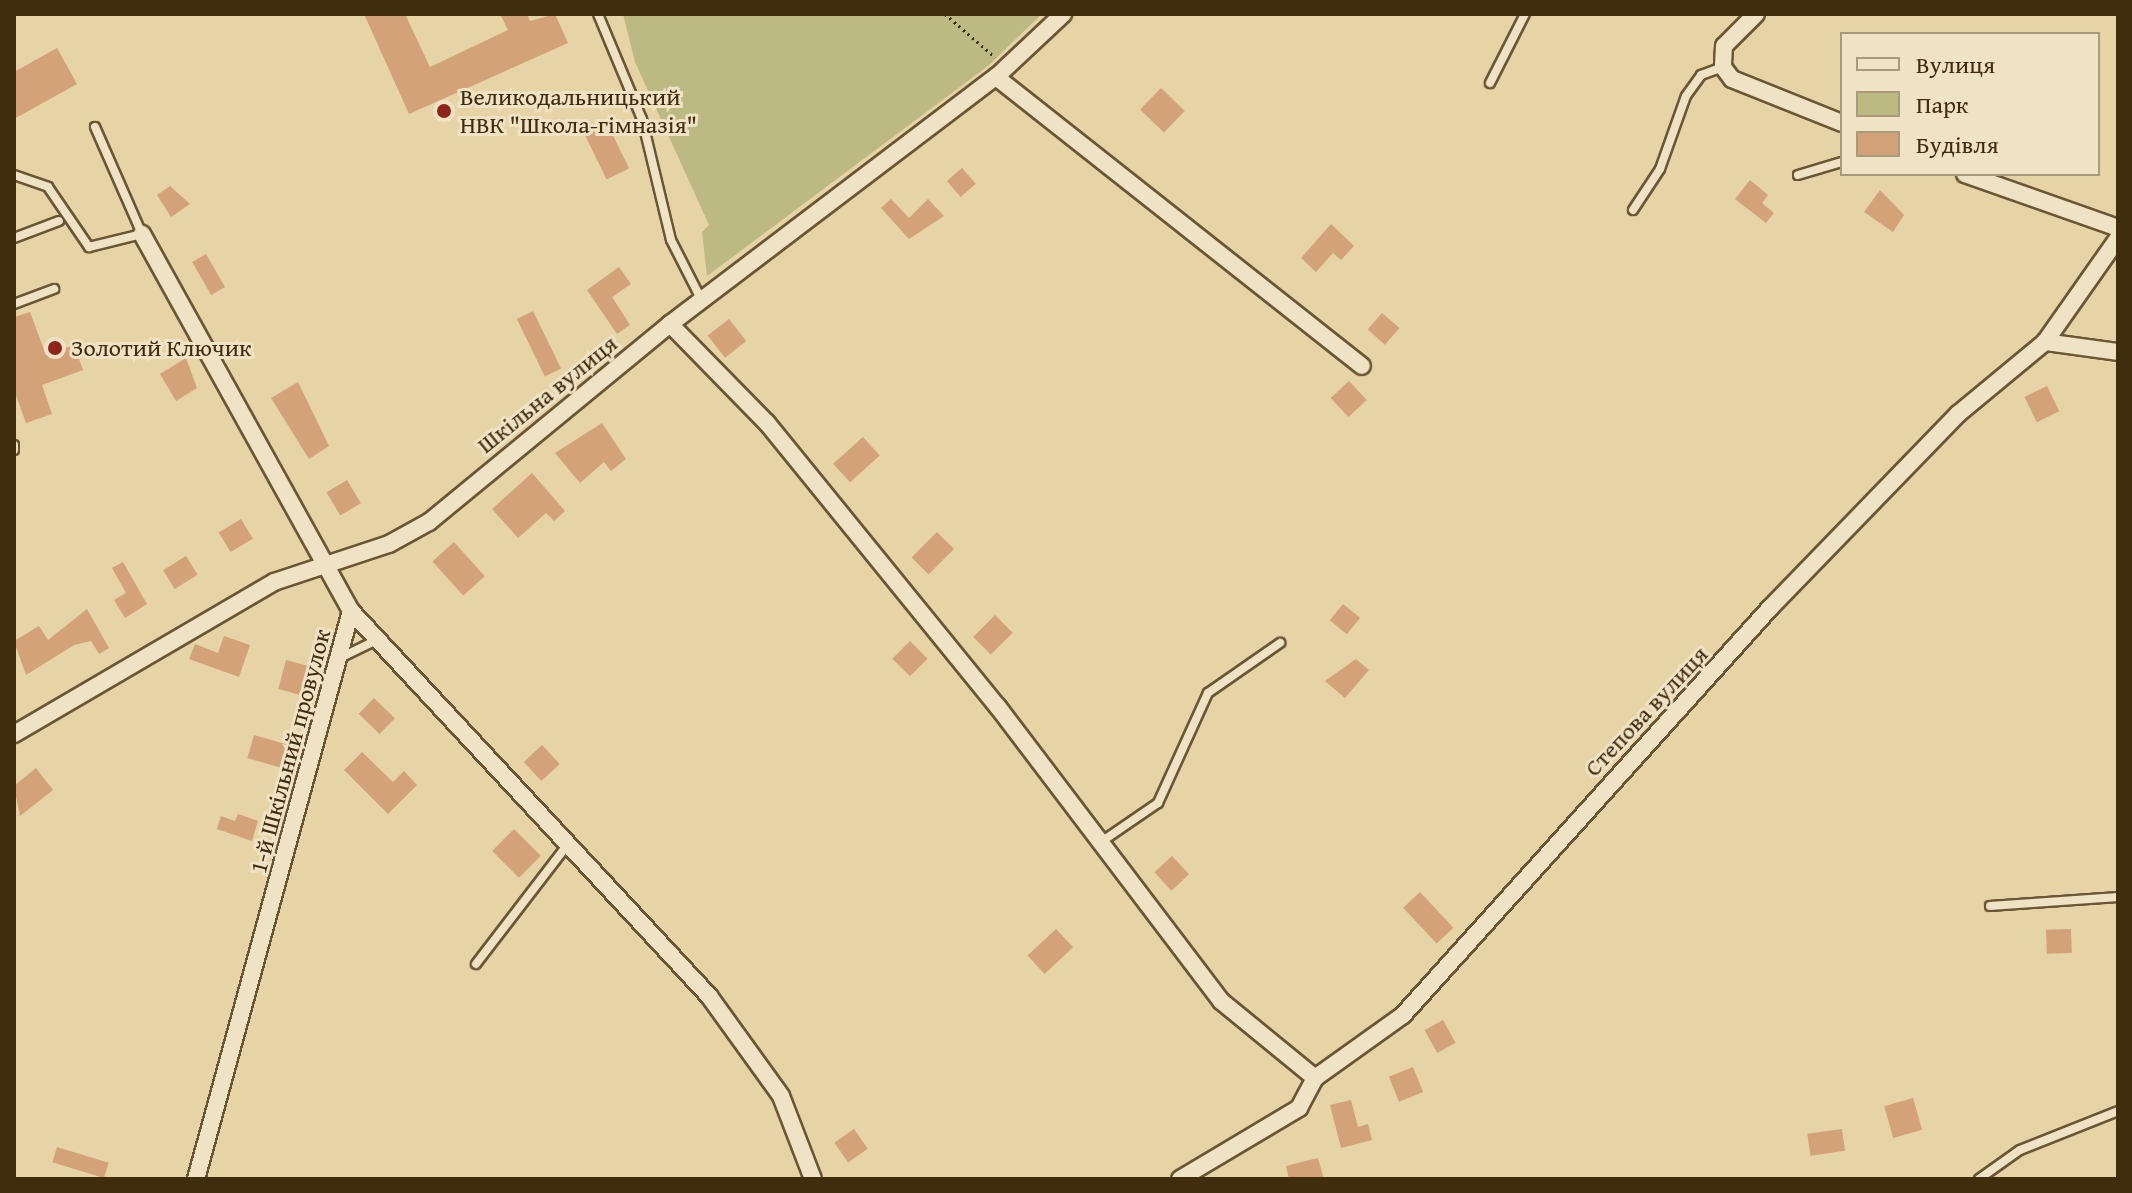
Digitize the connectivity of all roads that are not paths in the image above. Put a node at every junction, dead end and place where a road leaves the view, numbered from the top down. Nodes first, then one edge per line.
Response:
1 (598, 14) edge
2 (1063, 14) edge
3 (1525, 14) edge
4 (1756, 14) edge
5 (1723, 67) junction
6 (1001, 73) junction
7 (1490, 83) dead end
8 (1840, 122) edge
9 (95, 127) dead end
10 (1840, 163) edge
11 (14, 175) edge
12 (1798, 175) dead end
13 (1971, 176) edge
14 (1633, 210) dead end
15 (59, 221) dead end
16 (2118, 228) edge
17 (142, 234) junction
18 (14, 238) edge
19 (2118, 238) edge
20 (54, 289) dead end
21 (701, 299) junction
22 (14, 304) edge
23 (670, 324) junction
24 (2045, 342) junction
25 (2118, 352) edge
26 (1362, 366) dead end
27 (329, 564) junction
28 (351, 611) junction
29 (379, 639) junction
30 (1280, 643) dead end
31 (344, 656) junction
32 (14, 734) edge
33 (569, 843) junction
34 (1097, 843) junction
35 (2118, 897) edge
36 (1990, 906) dead end
37 (476, 964) dead end
38 (1315, 1078) junction
39 (2118, 1111) edge
40 (196, 1179) edge
41 (813, 1179) edge
42 (1180, 1179) edge
43 (1979, 1179) edge

1 - 21 lane
2 - 6 street, Шкільна вулиця
3 - 7 lane
4 - 5 street
5 - 8 street
5 - 14 lane
6 - 21 street, Шкільна вулиця
6 - 26 street
9 - 17 lane
10 - 12 lane
11 - 17 lane
13 - 16 street
15 - 18 lane
17 - 27 street, 1-й Шкільний провулок
19 - 24 street, Степова вулиця
20 - 22 lane
21 - 23 street, Шкільна вулиця
23 - 27 street, Шкільна вулиця
23 - 34 street
24 - 25 street
24 - 38 street, Степова вулиця
27 - 28 street, 1-й Шкільний провулок
27 - 32 street, Шкільна вулиця
28 - 29 street
28 - 31 street, 1-й Шкільний провулок
29 - 31 lane
29 - 33 street
30 - 34 lane
31 - 40 street, 1-й Шкільний провулок
33 - 37 lane
33 - 41 street
34 - 38 street
35 - 36 lane
38 - 42 street, Степова вулиця
39 - 43 lane

